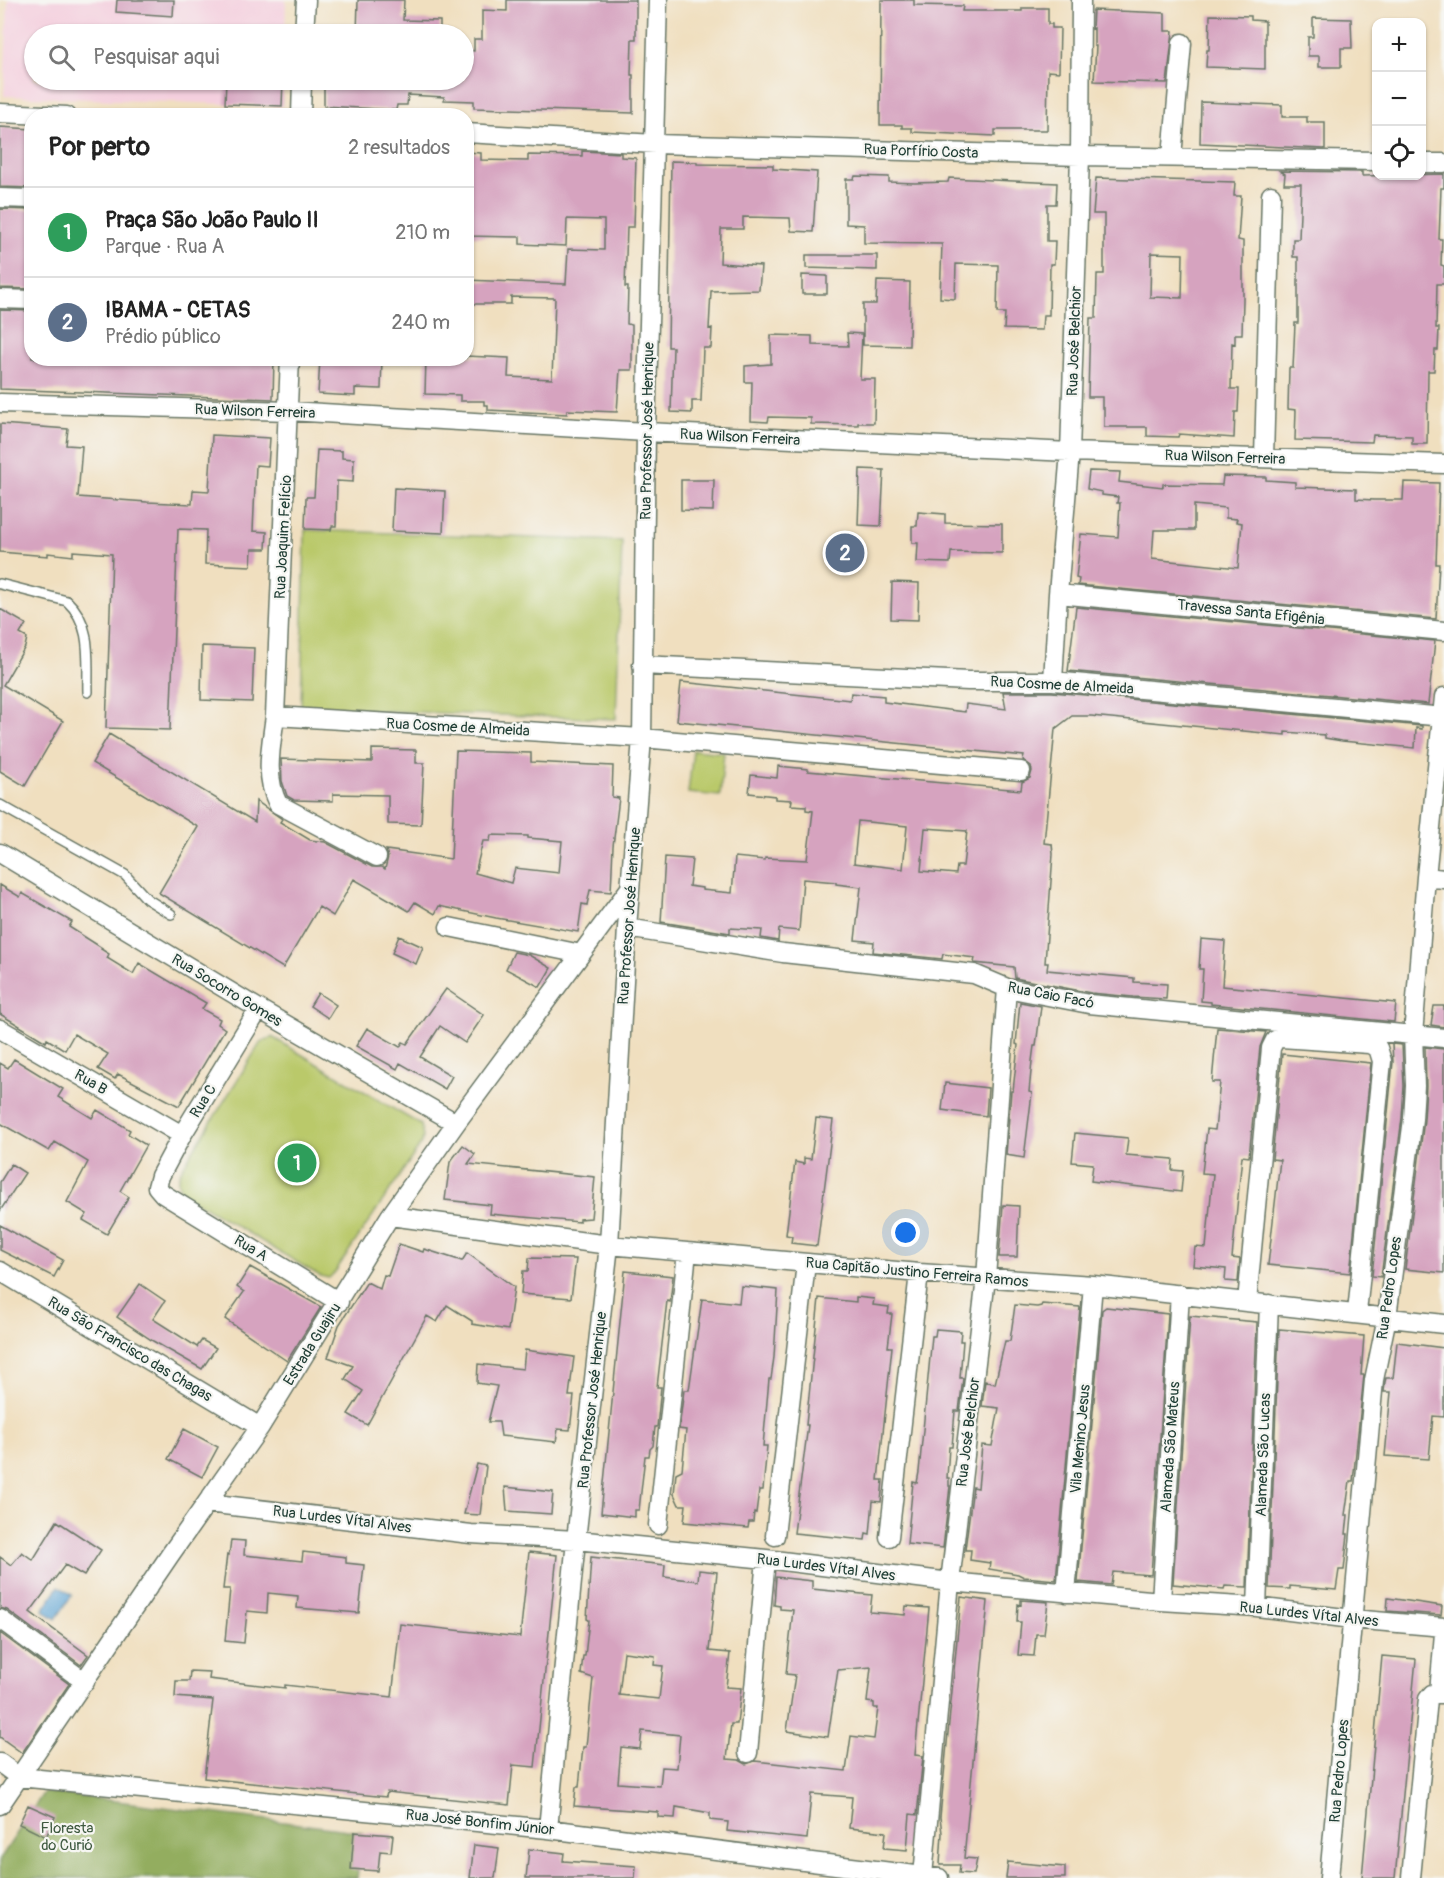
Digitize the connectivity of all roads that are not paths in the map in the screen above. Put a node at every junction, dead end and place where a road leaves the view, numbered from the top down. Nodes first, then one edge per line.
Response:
1 (306, 0) edge
2 (658, 0) edge
3 (1081, 0) edge
4 (305, 24) edge
5 (1182, 43) dead end
6 (302, 90) edge
7 (301, 108) edge
8 (0, 113) edge
9 (24, 114) edge
10 (474, 134) edge
11 (654, 144) junction
12 (1080, 156) junction
13 (1172, 157) junction
14 (1372, 161) edge
15 (1426, 163) edge
16 (1444, 163) edge
17 (1271, 195) dead end
18 (0, 198) edge
19 (24, 199) edge
20 (0, 299) edge
21 (24, 300) edge
22 (290, 366) edge
23 (0, 403) edge
24 (289, 411) junction
25 (646, 432) junction
26 (1070, 452) junction
27 (1264, 458) junction
28 (1444, 464) edge
29 (0, 584) edge
30 (1058, 594) junction
31 (1444, 631) edge
32 (642, 665) junction
33 (1053, 681) junction
34 (88, 692) dead end
35 (1444, 697) edge
36 (274, 716) junction
37 (1443, 717) edge
38 (642, 738) junction
39 (1022, 771) dead end
40 (0, 805) edge
41 (0, 853) edge
42 (377, 857) dead end
43 (1426, 877) junction
44 (1444, 879) edge
45 (630, 888) junction
46 (171, 914) dead end
47 (449, 927) dead end
48 (627, 928) junction
49 (581, 954) junction
50 (1006, 988) junction
51 (259, 1009) junction
52 (0, 1029) edge
53 (1413, 1035) junction
54 (1444, 1038) edge
55 (456, 1123) junction
56 (182, 1135) junction
57 (163, 1194) joint
58 (390, 1216) junction
59 (609, 1245) junction
60 (687, 1252) junction
61 (806, 1263) junction
62 (0, 1271) edge
63 (919, 1273) junction
64 (986, 1278) junction
65 (1094, 1285) junction
66 (1180, 1293) junction
67 (339, 1302) junction
68 (1247, 1302) junction
69 (1269, 1304) junction
70 (1357, 1313) junction
71 (1387, 1317) junction
72 (1444, 1323) edge
73 (260, 1427) junction
74 (207, 1503) junction
75 (658, 1525) dead end
76 (775, 1536) dead end
77 (890, 1537) dead end
78 (576, 1540) junction
79 (766, 1559) junction
80 (951, 1582) junction
81 (1066, 1593) junction
82 (1161, 1601) junction
83 (1257, 1607) junction
84 (0, 1619) edge
85 (1352, 1619) junction
86 (1444, 1628) edge
87 (1444, 1633) edge
88 (85, 1682) junction
89 (1442, 1693) edge
90 (748, 1753) dead end
91 (0, 1763) edge
92 (19, 1777) junction
93 (0, 1805) edge
94 (548, 1829) junction
95 (931, 1877) edge
96 (1329, 1878) edge
97 (1411, 1878) edge

1 - 4 street
2 - 11 street, Rua Professor José Henrique
3 - 12 street, Rua José Belchior
5 - 13 street
6 - 7 street
8 - 9 street
10 - 11 street, Rua Porfírio Costa
11 - 12 street, Rua Porfírio Costa
11 - 25 street, Rua Professor José Henrique
12 - 13 street, Rua Porfírio Costa
12 - 26 street, Rua José Belchior
13 - 14 street, Rua Porfírio Costa
15 - 16 street
17 - 27 street
18 - 19 street
20 - 21 street
22 - 24 street, Rua Joaquim Felício
23 - 24 street, Rua Wilson Ferreira
24 - 25 street, Rua Wilson Ferreira
24 - 36 street, Rua Joaquim Felício
25 - 26 street, Rua Wilson Ferreira
25 - 32 street, Rua Professor José Henrique
26 - 27 street, Rua Wilson Ferreira
26 - 30 street, Rua José Belchior
27 - 28 street, Rua Wilson Ferreira
29 - 34 lane
30 - 31 street, Travessa Santa Efigênia
30 - 33 street, Rua José Belchior
32 - 33 street, Rua Cosme de Almeida
32 - 38 street, Rua Professor José Henrique
33 - 37 street, Rua Cosme de Almeida
35 - 37 street, Rua Pedro Lopes
36 - 38 street, Rua Cosme de Almeida
36 - 42 street, Rua Joaquim Felício
37 - 43 street, Rua Pedro Lopes
38 - 39 street, Rua Cosme de Almeida
38 - 45 street, Rua Professor José Henrique
40 - 46 lane
41 - 51 street, Rua Socorro Gomes
43 - 44 street
43 - 53 street, Rua Pedro Lopes
45 - 48 street, Rua Professor José Henrique
45 - 49 street, Estrada Guajiru
47 - 49 street
48 - 50 street, Rua Caio Facó
48 - 59 street, Rua Professor José Henrique
49 - 55 street, Estrada Guajiru
50 - 53 street, Rua Caio Facó
50 - 64 street, Rua José Belchior
51 - 55 street, Rua Socorro Gomes
51 - 56 street, Rua C
52 - 56 street, Rua B
53 - 54 street, Rua Caio Facó
53 - 71 street, Rua Pedro Lopes
55 - 58 street, Estrada Guajiru
56 - 57 street, Rua C
57 - 67 street, Rua A
58 - 59 street, Rua Capitão Justino Ferreira Ramos
58 - 67 street, Estrada Guajiru
59 - 60 street, Rua Capitão Justino Ferreira Ramos
59 - 78 street, Rua Professor José Henrique
60 - 61 street, Rua Capitão Justino Ferreira Ramos
60 - 75 street
61 - 63 street, Rua Capitão Justino Ferreira Ramos
61 - 76 street
62 - 73 street, Rua São Francisco das Chagas
63 - 64 street, Rua Capitão Justino Ferreira Ramos
63 - 77 street
64 - 65 street, Rua Capitão Justino Ferreira Ramos
64 - 80 street, Rua José Belchior
65 - 66 street, Rua Capitão Justino Ferreira Ramos
65 - 81 street, Vila Menino Jesus
66 - 68 street, Rua Capitão Justino Ferreira Ramos
66 - 82 street, Alameda São Mateus
67 - 73 street, Estrada Guajiru
68 - 69 street, Rua Capitão Justino Ferreira Ramos
68 - 70 street
69 - 70 street, Rua Capitão Justino Ferreira Ramos
69 - 83 street, Alameda São Lucas
70 - 71 street, Rua Capitão Justino Ferreira Ramos
71 - 72 street, Rua Capitão Justino Ferreira Ramos
71 - 85 street, Rua Pedro Lopes
73 - 74 street, Estrada Guajiru
74 - 78 street, Rua Lurdes Vítal Alves
74 - 88 street, Estrada Guajiru
78 - 79 street, Rua Lurdes Vítal Alves
78 - 94 street, Rua Professor José Henrique
79 - 80 street, Rua Lurdes Vítal Alves
79 - 90 street
80 - 81 street, Rua Lurdes Vítal Alves
80 - 95 street, Rua José Belchior
81 - 82 street, Rua Lurdes Vítal Alves
82 - 83 street, Rua Lurdes Vítal Alves
83 - 85 street, Rua Lurdes Vítal Alves
84 - 88 street
85 - 86 street, Rua Lurdes Vítal Alves
85 - 96 street, Rua Pedro Lopes
87 - 89 street
88 - 92 street, Estrada Guajiru
89 - 97 street
91 - 92 street
92 - 93 street, Estrada Guajiru
92 - 94 street, Rua José Bonfim Júnior
94 - 95 street, Rua José Bonfim Júnior

